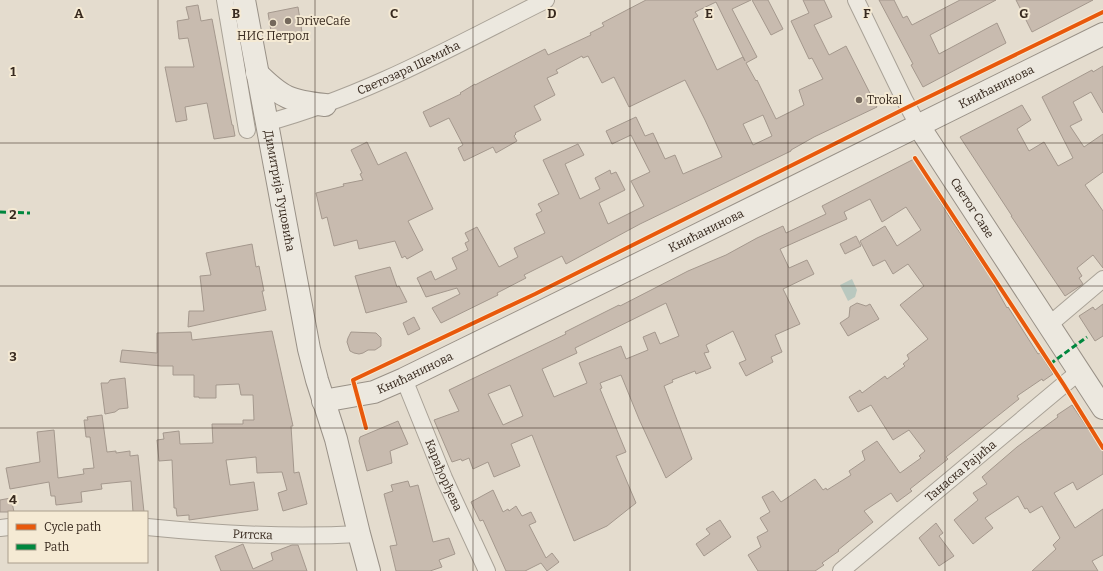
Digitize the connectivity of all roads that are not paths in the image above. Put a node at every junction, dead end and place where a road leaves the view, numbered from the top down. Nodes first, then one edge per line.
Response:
1 (225, 0) edge
2 (244, 0) edge
3 (546, 0) edge
4 (856, 0) edge
5 (1103, 34) edge
6 (257, 73) junction
7 (326, 105) junction
8 (918, 125) junction
9 (257, 127) junction
10 (1103, 279) edge
11 (1050, 324) junction
12 (1080, 371) junction
13 (404, 378) junction
14 (323, 401) junction
15 (1103, 408) edge
16 (148, 527) edge
17 (359, 534) junction
18 (369, 571) edge
19 (487, 571) edge
20 (841, 571) edge

1 - 9 street
2 - 6 main road, Димитрија Туцовића
3 - 7 street, Светозара Шемића
4 - 8 street, Светог Саве
5 - 8 main road, Книћанинова
6 - 7 main road
6 - 9 main road, Димитрија Туцовића
7 - 9 street, Светозара Шемића
8 - 11 main road, Светог Саве
8 - 13 main road, Книћанинова
9 - 14 main road, Димитрија Туцовића
10 - 11 street
11 - 12 main road, Светог Саве
12 - 15 main road, Светог Саве
12 - 20 street, Танаска Рајића
13 - 14 main road, Книћанинова
13 - 19 street, Карађорђева
14 - 17 main road
16 - 17 street, Ритска
17 - 18 main road

